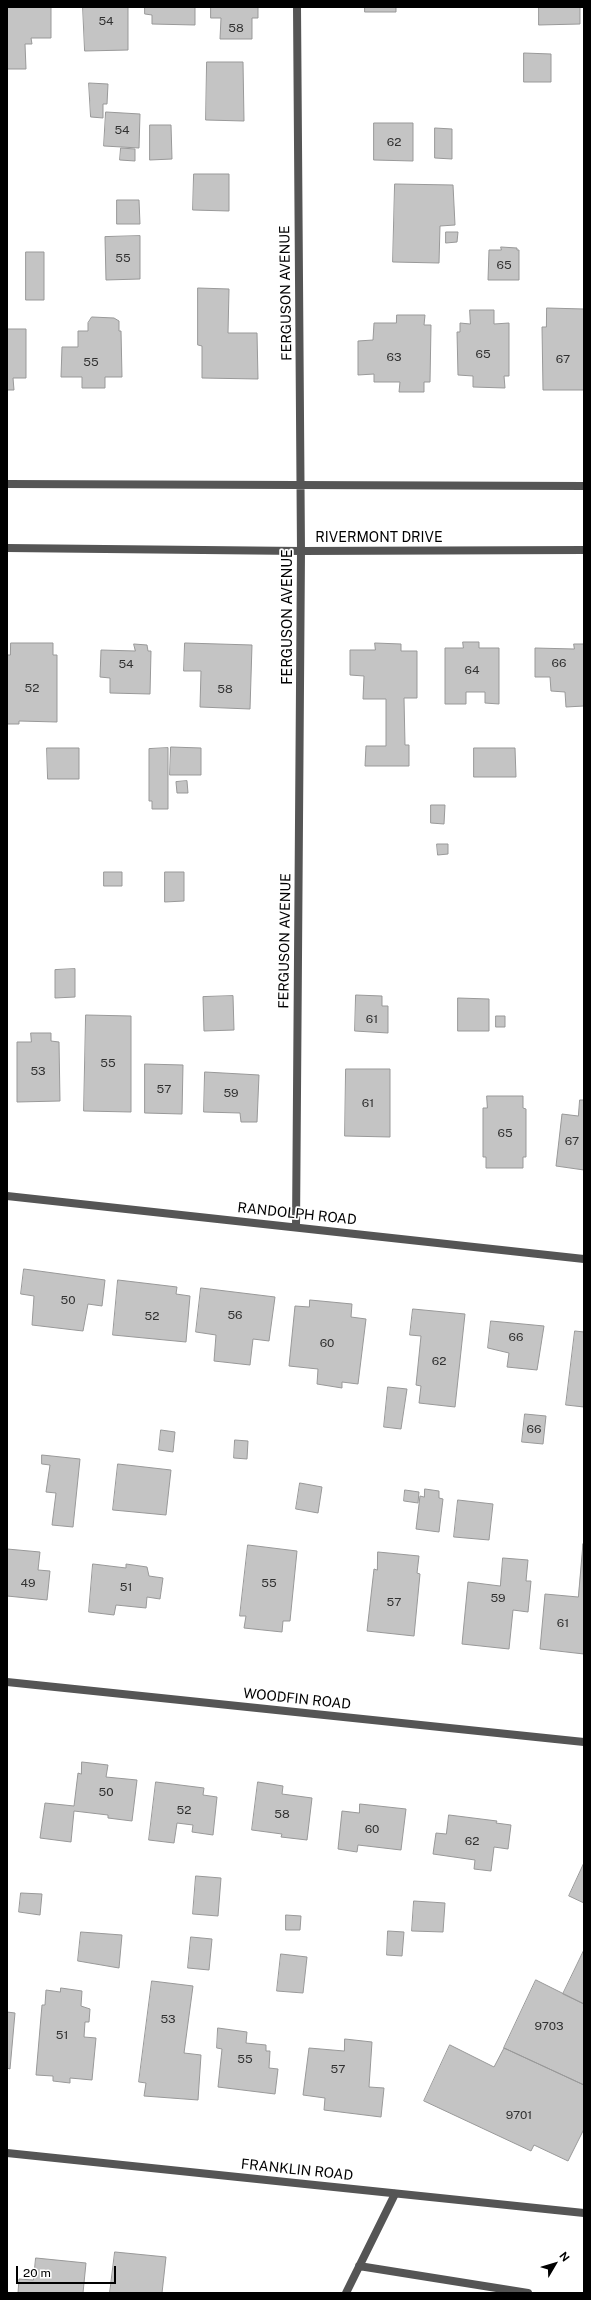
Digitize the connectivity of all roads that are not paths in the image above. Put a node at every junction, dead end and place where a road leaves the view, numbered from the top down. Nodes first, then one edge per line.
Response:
1 (297, 7) edge
2 (7, 484) edge
3 (301, 486) junction
4 (584, 486) edge
5 (7, 548) edge
6 (584, 550) edge
7 (302, 551) junction
8 (7, 1196) edge
9 (296, 1227) junction
10 (584, 1259) edge
11 (7, 1682) edge
12 (584, 1742) edge
13 (7, 2153) edge
14 (395, 2194) junction
15 (584, 2213) edge
16 (359, 2266) junction
17 (346, 2293) edge
18 (528, 2293) edge

1 - 3 street, FERGUSON AVENUE
2 - 3 street
3 - 4 street
3 - 7 street, FERGUSON AVENUE
5 - 7 street, RIVERMONT DRIVE
6 - 7 street, RIVERMONT DRIVE
7 - 9 street, FERGUSON AVENUE
8 - 9 street, RANDOLPH ROAD
9 - 10 street, RANDOLPH ROAD
11 - 12 street, WOODFIN ROAD
13 - 14 street, FRANKLIN ROAD
14 - 15 street, FRANKLIN ROAD
14 - 16 street
16 - 17 street
16 - 18 street

